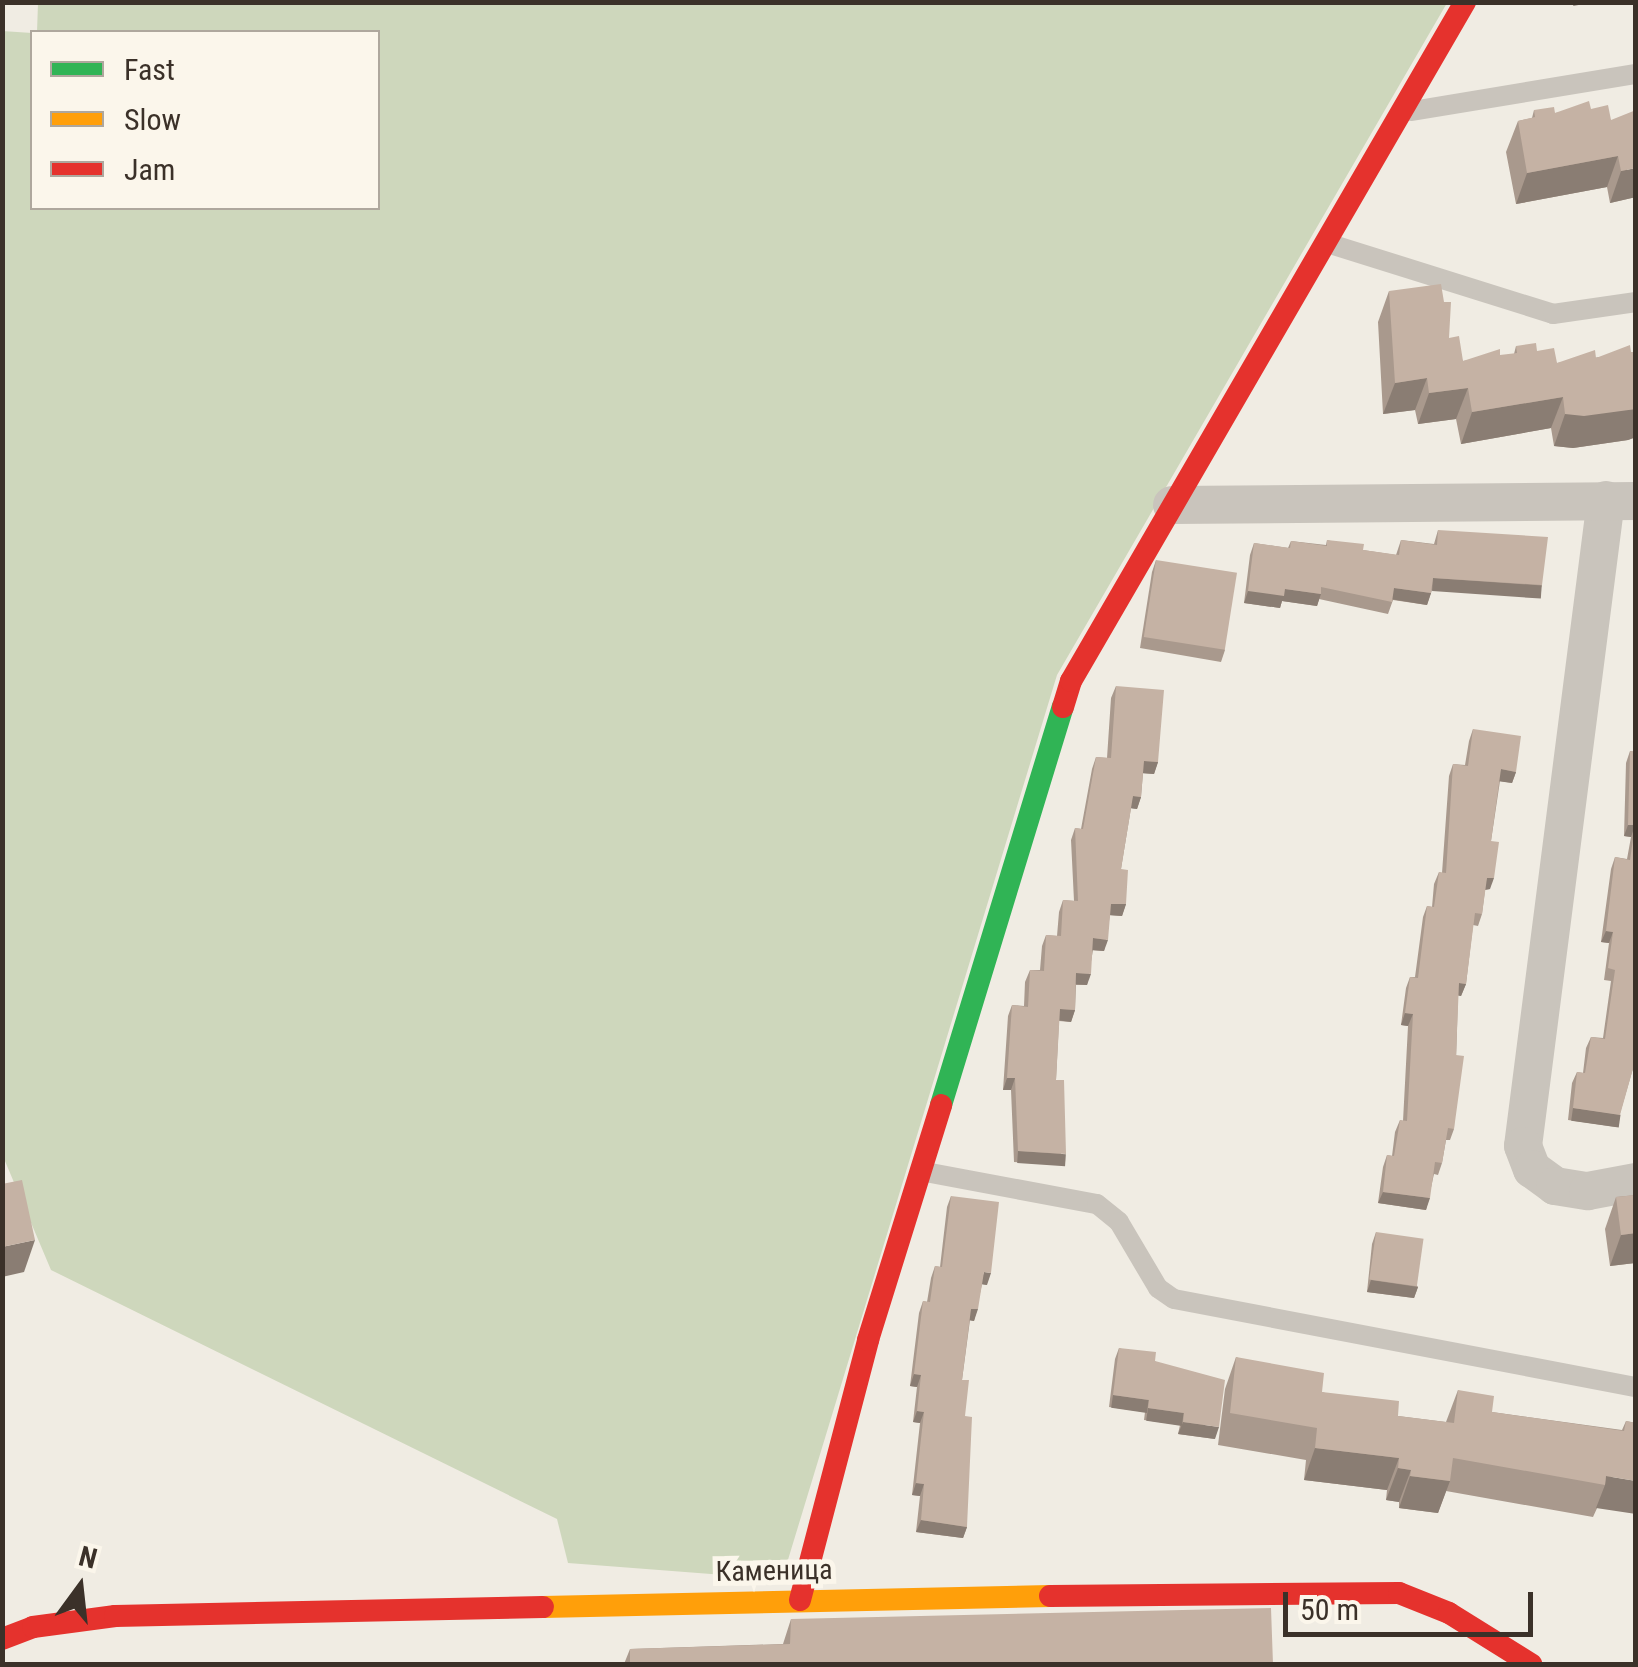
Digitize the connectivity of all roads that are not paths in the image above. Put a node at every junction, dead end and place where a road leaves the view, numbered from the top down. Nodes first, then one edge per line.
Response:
1 (1465, 2) edge
2 (1636, 74) edge
3 (1400, 114) junction
4 (1325, 243) junction
5 (1636, 302) edge
6 (1621, 500) edge
7 (1172, 505) junction
8 (918, 1171) junction
9 (1636, 1182) edge
10 (1636, 1387) edge
11 (800, 1600) junction
12 (2, 1639) edge
13 (1531, 1664) edge

1 - 3 street
2 - 3 lane
3 - 4 street
4 - 5 lane
4 - 7 street
6 - 7 street
6 - 9 street
7 - 8 street
8 - 10 lane
8 - 11 street
11 - 12 street, Каменица
11 - 13 street, Каменица

